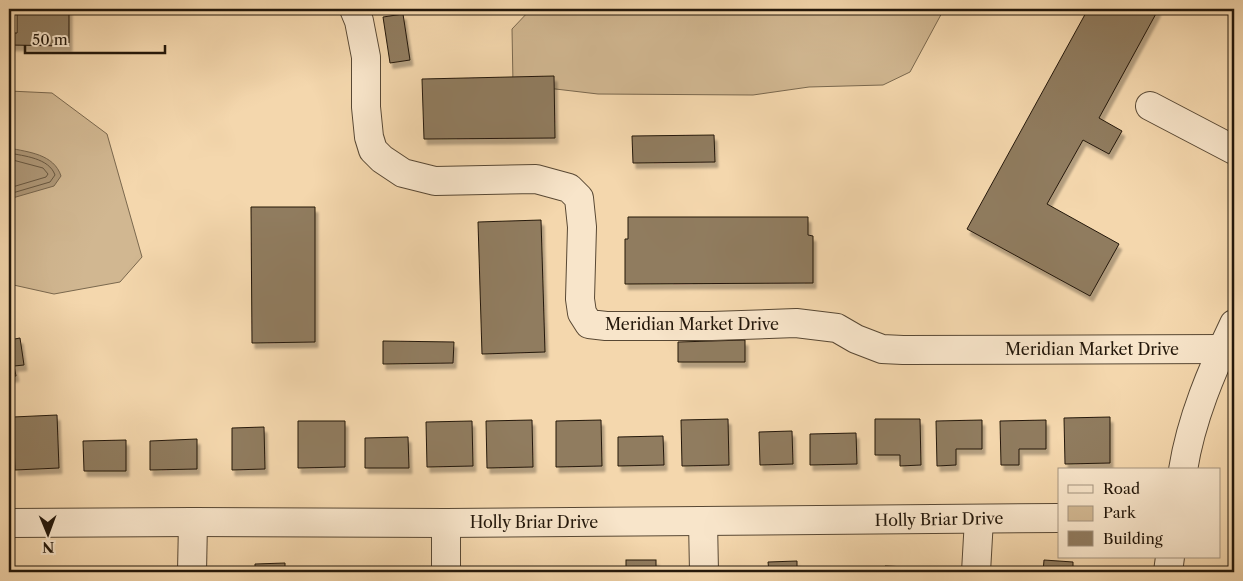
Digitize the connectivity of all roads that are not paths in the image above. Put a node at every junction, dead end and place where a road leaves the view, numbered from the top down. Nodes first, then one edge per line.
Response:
1 (354, 9) edge
2 (1150, 106) dead end
3 (1234, 150) edge
4 (1234, 324) edge
5 (1222, 349) junction
6 (1183, 468) edge
7 (1058, 518) edge
8 (979, 519) junction
9 (703, 521) junction
10 (193, 522) junction
11 (446, 522) junction
12 (9, 524) edge
13 (1170, 558) edge
14 (192, 572) edge
15 (446, 572) edge
16 (704, 572) edge
17 (976, 572) edge
18 (1168, 572) edge

1 - 5 street, Meridian Market Drive
2 - 3 street
4 - 5 street
5 - 6 street
7 - 8 street, Holly Briar Drive
8 - 9 street, Holly Briar Drive
8 - 17 street
9 - 11 street, Holly Briar Drive
9 - 16 street
10 - 11 street, Holly Briar Drive
10 - 12 street, Holly Briar Drive
10 - 14 street
11 - 15 street
13 - 18 street

